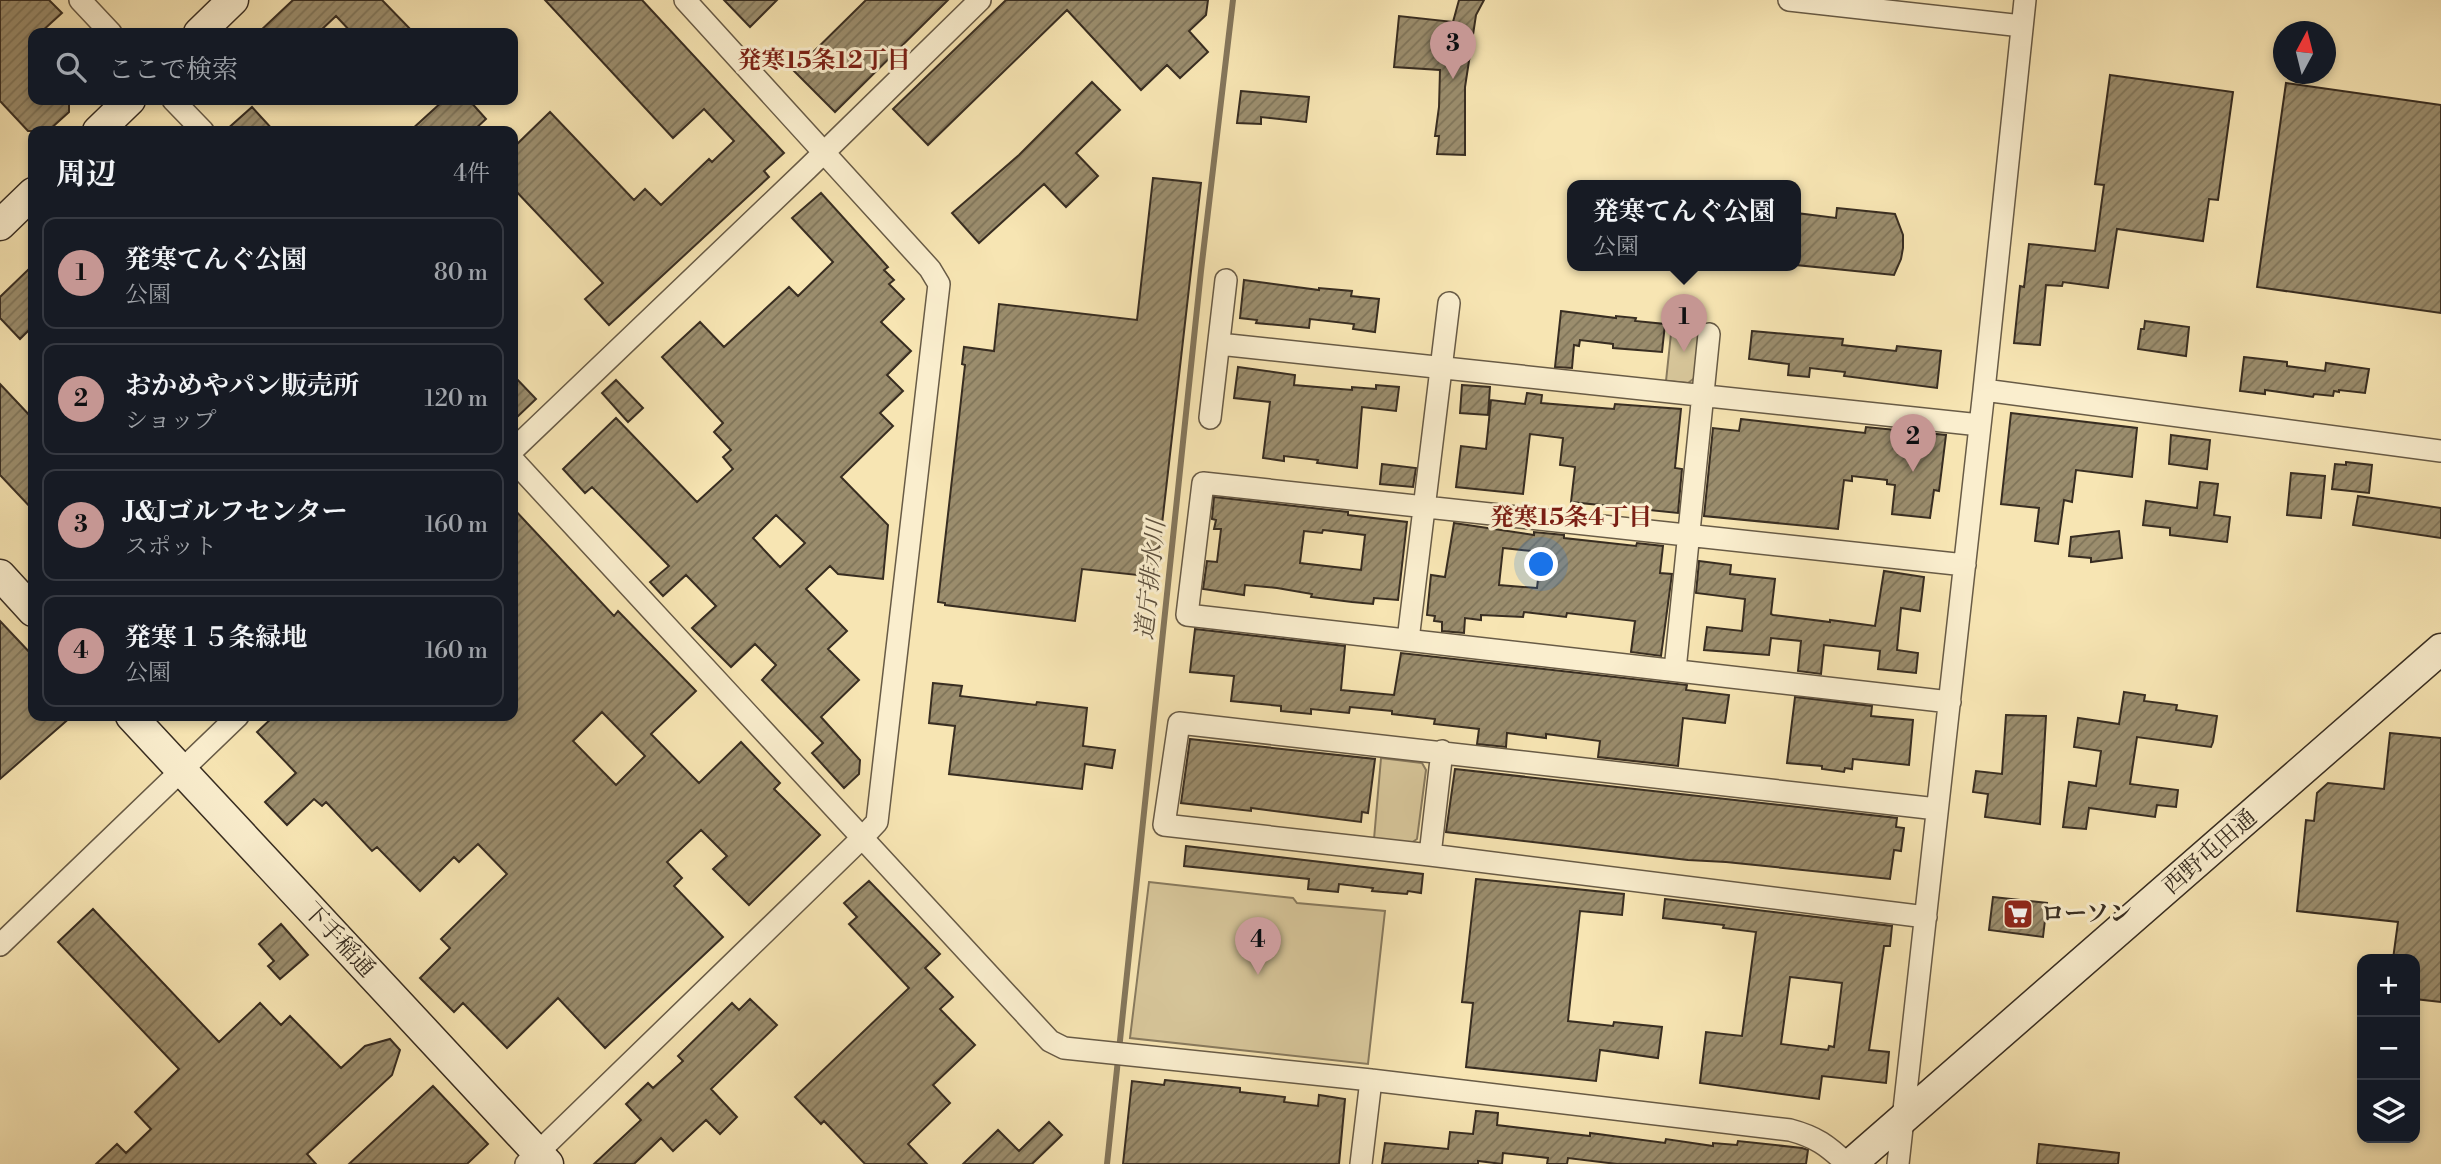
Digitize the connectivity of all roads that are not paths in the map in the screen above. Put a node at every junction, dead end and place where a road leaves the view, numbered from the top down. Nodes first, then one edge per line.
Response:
1 (80, 0) edge
2 (233, 0) edge
3 (685, 0) edge
4 (981, 0) edge
5 (1789, 0) edge
6 (2025, 0) edge
7 (2022, 26) junction
8 (106, 28) edge
9 (204, 28) edge
10 (125, 105) edge
11 (178, 105) edge
12 (102, 126) edge
13 (197, 126) edge
14 (825, 152) junction
15 (28, 198) edge
16 (0, 225) edge
17 (1226, 281) dead end
18 (1449, 303) dead end
19 (1709, 334) dead end
20 (1219, 344) junction
21 (1441, 368) junction
22 (1984, 390) junction
23 (1703, 395) junction
24 (1210, 418) dead end
25 (1980, 425) junction
26 (518, 445) edge
27 (2441, 451) edge
28 (518, 465) edge
29 (1424, 506) junction
30 (1688, 534) junction
31 (1965, 565) junction
32 (0, 575) edge
33 (28, 606) edge
34 (1408, 640) junction
35 (2441, 649) edge
36 (1675, 670) junction
37 (1950, 702) junction
38 (136, 721) edge
39 (233, 721) edge
40 (1442, 751) junction
41 (181, 770) junction
42 (1937, 809) junction
43 (862, 838) junction
44 (1430, 855) junction
45 (1926, 917) junction
46 (0, 945) edge
47 (1371, 1080) junction
48 (1903, 1119) junction
49 (537, 1160) edge
50 (1361, 1164) edge
51 (1849, 1164) edge
52 (1898, 1164) edge

1 - 8 street
2 - 9 street
3 - 14 street
4 - 14 street
5 - 7 street
6 - 7 street
7 - 22 street
10 - 12 street
11 - 13 street
14 - 26 street
14 - 43 street
15 - 16 street
17 - 20 street
18 - 21 street
19 - 23 street
20 - 21 street
20 - 24 street
21 - 23 street
21 - 29 street
22 - 25 street
22 - 27 street
23 - 25 street
23 - 30 street
25 - 31 street
28 - 43 street
29 - 30 street
29 - 34 street
29 - 34 street
30 - 31 street
30 - 36 street
31 - 37 street
32 - 33 street
34 - 36 street
35 - 48 street, 西野屯田通
36 - 37 street
37 - 42 street
38 - 41 street, 下手稲通
39 - 41 street
40 - 42 street
40 - 44 street
40 - 44 street
41 - 46 street
41 - 49 street, 下手稲通
42 - 45 street
43 - 47 street
43 - 49 street
44 - 45 street
45 - 48 street
47 - 50 street
47 - 51 street
48 - 51 street, 西野屯田通
48 - 52 street

